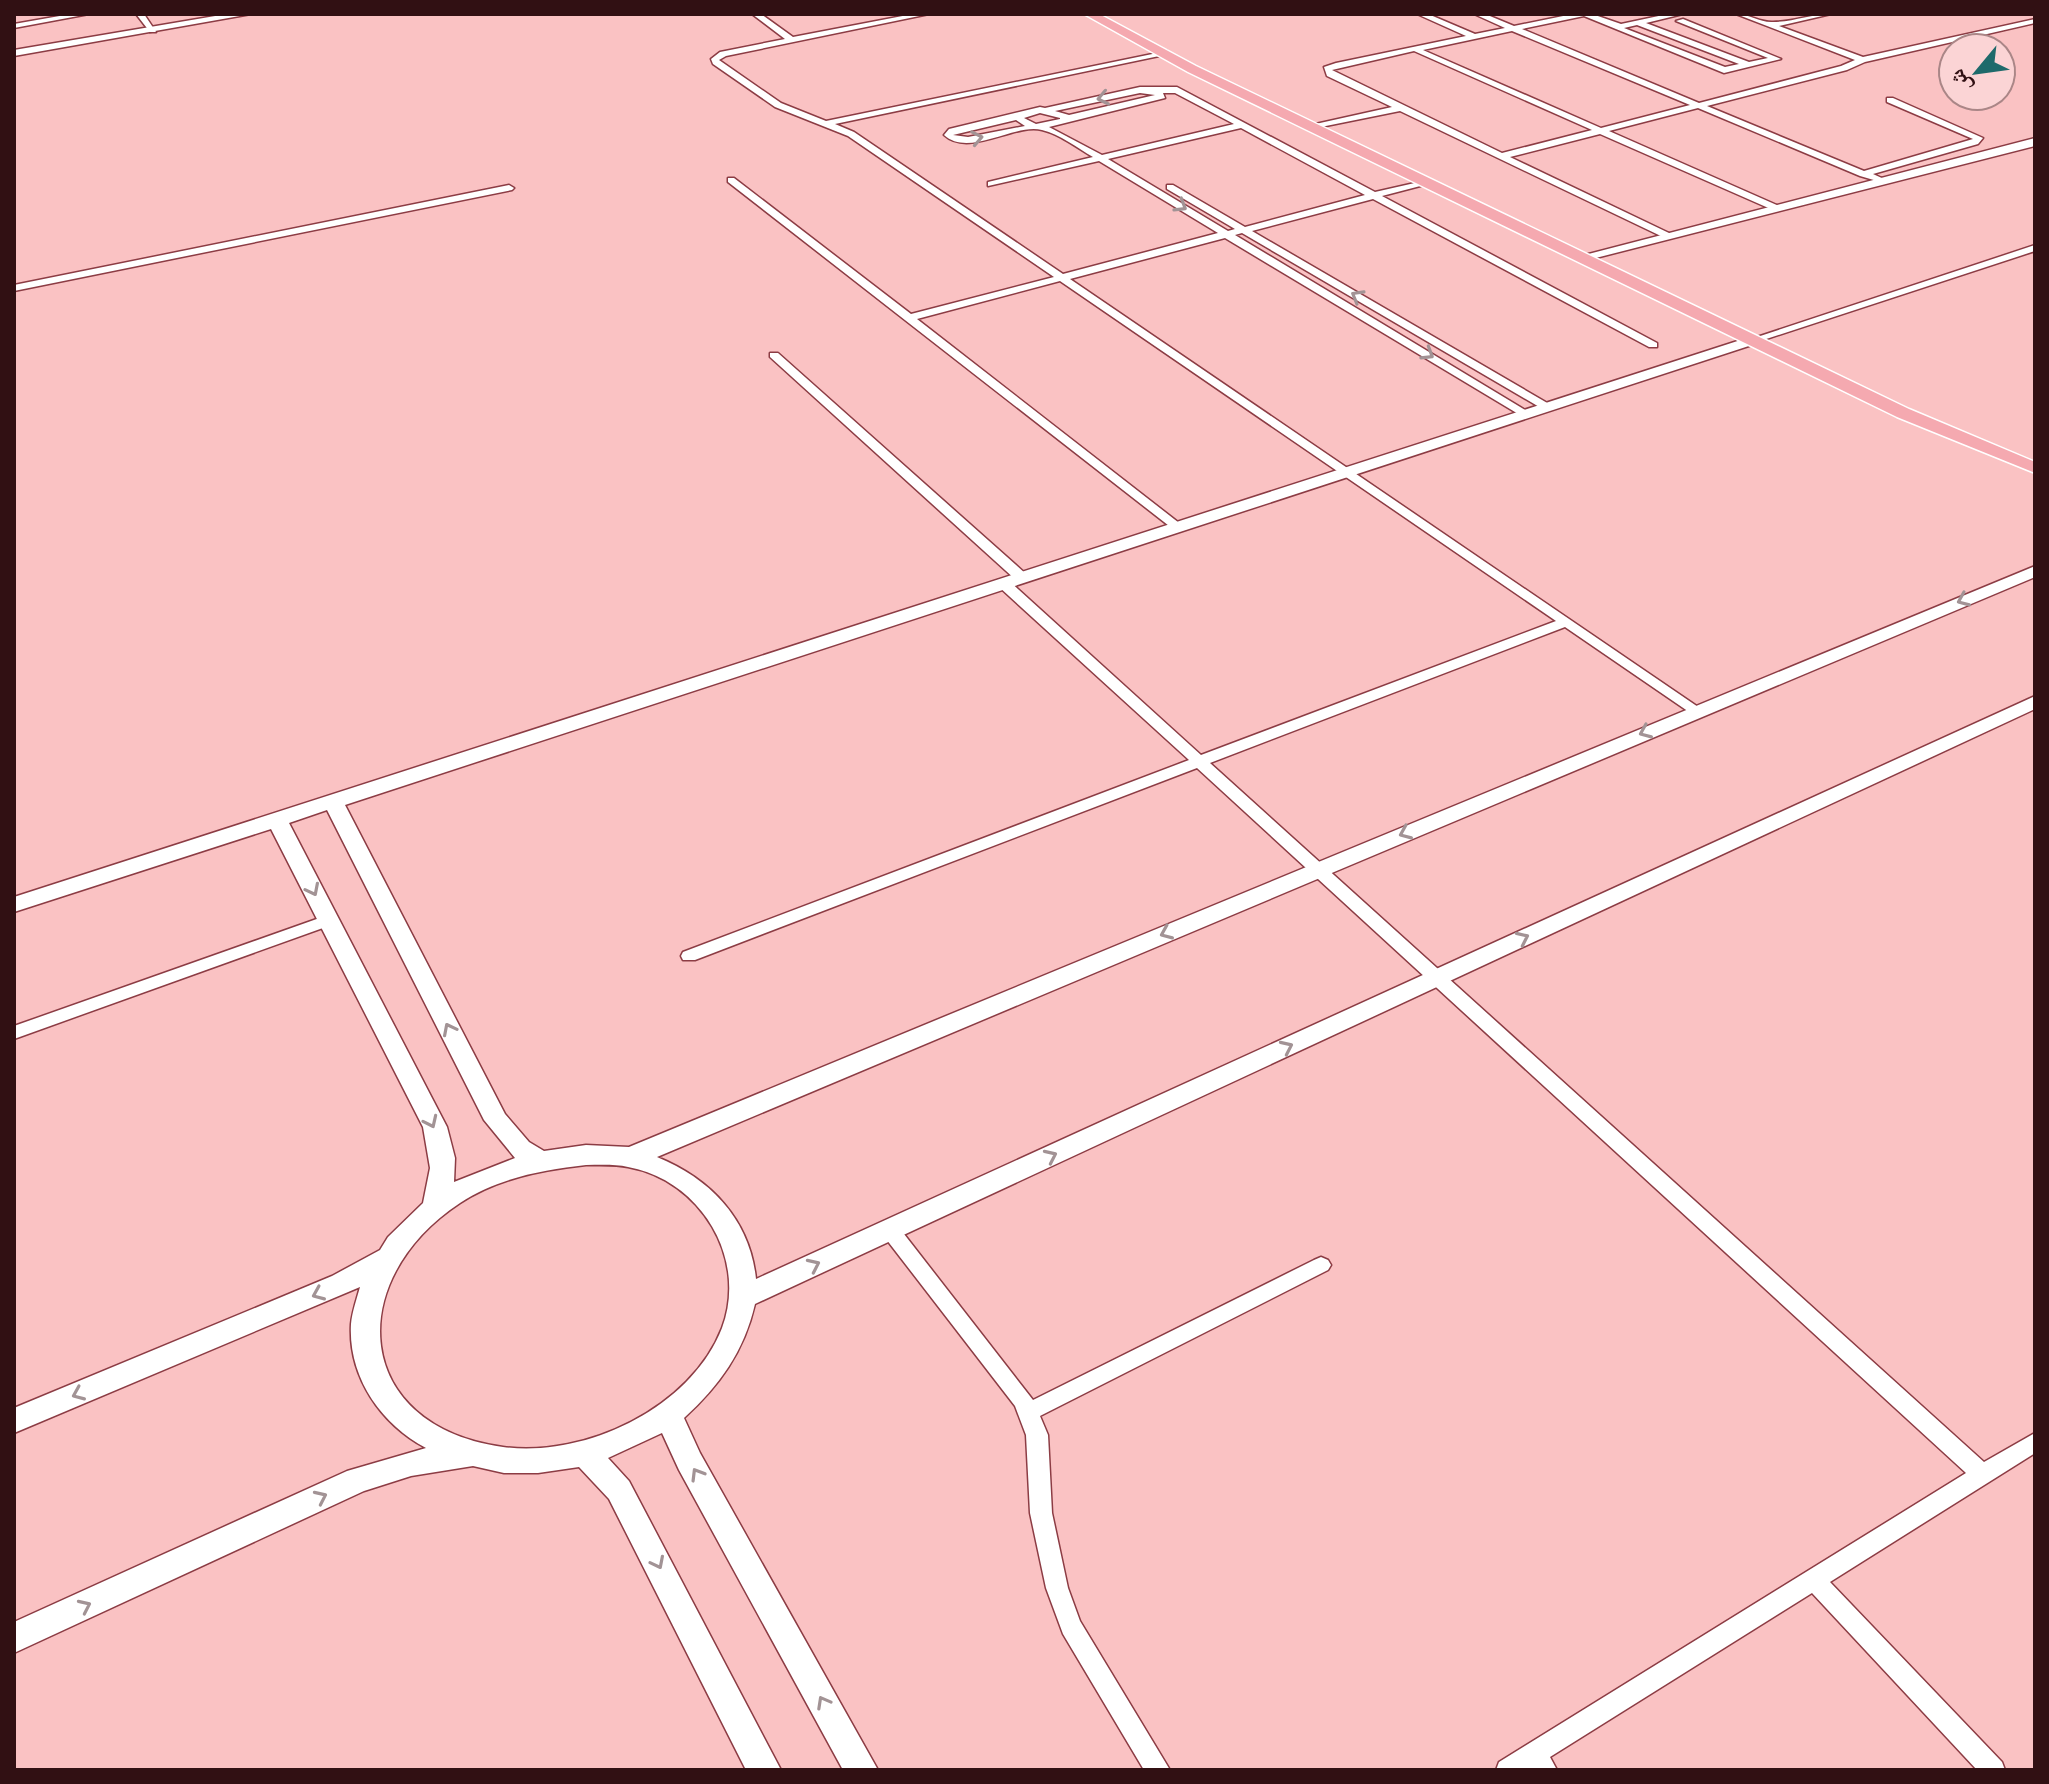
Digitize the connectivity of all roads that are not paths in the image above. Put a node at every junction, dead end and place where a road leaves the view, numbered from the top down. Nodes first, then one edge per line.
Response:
1 (29, 14) edge
2 (85, 14) edge
3 (140, 14) edge
4 (213, 14) edge
5 (246, 14) edge
6 (759, 14) edge
7 (924, 14) edge
8 (1090, 14) edge
9 (1421, 14) edge
10 (1478, 14) edge
11 (1584, 14) edge
12 (1740, 14) edge
13 (1827, 14) edge
14 (2014, 14) edge
15 (14, 17) edge
16 (1680, 18) edge
17 (2035, 21) edge
18 (1639, 23) junction
19 (1771, 25) junction
20 (14, 26) edge
21 (1612, 26) junction
22 (150, 28) junction
23 (1513, 29) junction
24 (1475, 37) junction
25 (792, 40) junction
26 (1414, 49) junction
27 (14, 50) edge
28 (1164, 53) junction
29 (1862, 60) junction
30 (1749, 66) junction
31 (1153, 90) junction
32 (1890, 100) dead end
33 (1696, 106) junction
34 (1401, 108) junction
35 (1048, 110) junction
36 (1019, 117) junction
37 (1065, 120) junction
38 (829, 123) junction
39 (1243, 125) junction
40 (1037, 126) junction
41 (1314, 127) junction
42 (1598, 131) junction
43 (2035, 142) edge
44 (1115, 155) junction
45 (1502, 156) junction
46 (1100, 159) junction
47 (1863, 174) junction
48 (731, 180) dead end
49 (1881, 181) junction
50 (1425, 182) junction
51 (991, 184) dead end
52 (509, 188) dead end
53 (1374, 196) junction
54 (1776, 208) junction
55 (1246, 231) junction
56 (1665, 235) junction
57 (1230, 236) junction
58 (2035, 248) edge
59 (1580, 258) junction
60 (1062, 278) junction
61 (14, 288) edge
62 (909, 318) junction
63 (1413, 328) junction
64 (1394, 333) junction
65 (1753, 340) junction
66 (1653, 345) dead end
67 (774, 355) dead end
68 (1545, 406) junction
69 (1524, 413) junction
70 (2033, 467) edge
71 (1345, 472) junction
72 (1177, 526) junction
73 (2035, 571) edge
74 (1012, 580) junction
75 (1565, 622) junction
76 (2035, 702) edge
77 (1697, 711) junction
78 (1199, 761) junction
79 (334, 803) junction
80 (278, 821) junction
81 (1318, 869) junction
82 (14, 905) edge
83 (328, 920) junction
84 (689, 956) dead end
85 (1437, 978) junction
86 (14, 1033) edge
87 (631, 1157) junction
88 (538, 1160) junction
89 (434, 1208) junction
90 (890, 1230) junction
91 (387, 1258) junction
92 (1321, 1265) dead end
93 (744, 1297) junction
94 (1028, 1412) junction
95 (667, 1413) junction
96 (14, 1421) edge
97 (2035, 1442) edge
98 (584, 1452) junction
99 (470, 1455) junction
100 (1983, 1475) junction
101 (1815, 1581) junction
102 (14, 1638) edge
103 (1539, 1762) edge
104 (764, 1770) edge
105 (861, 1770) edge
106 (1158, 1770) edge
107 (1508, 1770) edge
108 (1993, 1770) edge

1 - 15 street
2 - 20 street
3 - 22 street
4 - 22 main road
5 - 22 main road
6 - 25 street
7 - 25 street
8 - 28 main road
9 - 24 street
10 - 23 street
11 - 21 street
11 - 23 street
12 - 19 street
13 - 19 street
14 - 17 street
16 - 18 street
16 - 30 street
17 - 29 street
18 - 21 street
18 - 30 street
19 - 29 street
21 - 30 street
22 - 27 main road
23 - 24 street
23 - 33 street
24 - 26 street
25 - 38 street
26 - 34 street
26 - 42 street
28 - 38 street
28 - 41 main road
29 - 33 street
31 -> 35 street
31 - 37 street
31 - 39 street
32 - 47 street
33 - 42 street
33 - 47 street
34 - 41 street
34 - 45 street
35 - 36 street
35 - 37 street
36 - 40 street
36 -> 40 street
37 - 40 street
37 - 44 street
38 - 60 street
39 - 44 street
39 - 53 street
40 - 46 street
41 - 50 main road
42 - 45 street
42 - 54 street
43 - 49 main road
44 - 46 street
44 - 55 street
45 - 56 street
46 - 51 street
46 -> 57 street
47 - 49 street
48 - 62 street
49 - 54 main road
50 - 53 street
50 - 59 main road
52 - 61 street
53 - 55 street
53 - 66 street
54 - 56 main road
55 - 57 street
63 -> 55 street
56 - 59 main road
57 - 60 street
57 - 64 street
58 - 65 street
59 - 65 main road
60 - 62 street
60 - 71 street
62 - 72 street
63 - 64 street
63 - 68 street
64 -> 69 street
65 - 68 main road
65 - 70 main road
67 - 74 street
68 - 69 main road
69 - 71 main road
71 - 72 main road
71 - 75 street
72 - 74 main road
73 -> 77 main road
74 - 78 street
74 - 79 main road
75 - 77 street
75 - 78 street
85 -> 76 main road
77 -> 81 main road
78 - 81 street
78 - 84 street
79 - 80 main road
88 -> 79 main road
80 - 82 main road
80 -> 83 main road
81 - 85 street
81 -> 87 main road
83 - 86 street
83 -> 89 main road
90 -> 85 main road
85 - 100 street
87 - 88 main road
87 - 93 main road
88 - 89 main road
89 - 91 main road
93 -> 90 main road
90 - 94 street
91 -> 96 main road
91 - 99 main road
92 - 94 street
93 - 95 main road
94 - 106 street
95 - 98 main road
105 -> 95 main road
97 - 100 street
98 - 99 main road
98 -> 104 main road
102 -> 99 main road
100 - 101 street
101 - 103 street
101 - 108 street
103 - 107 street

